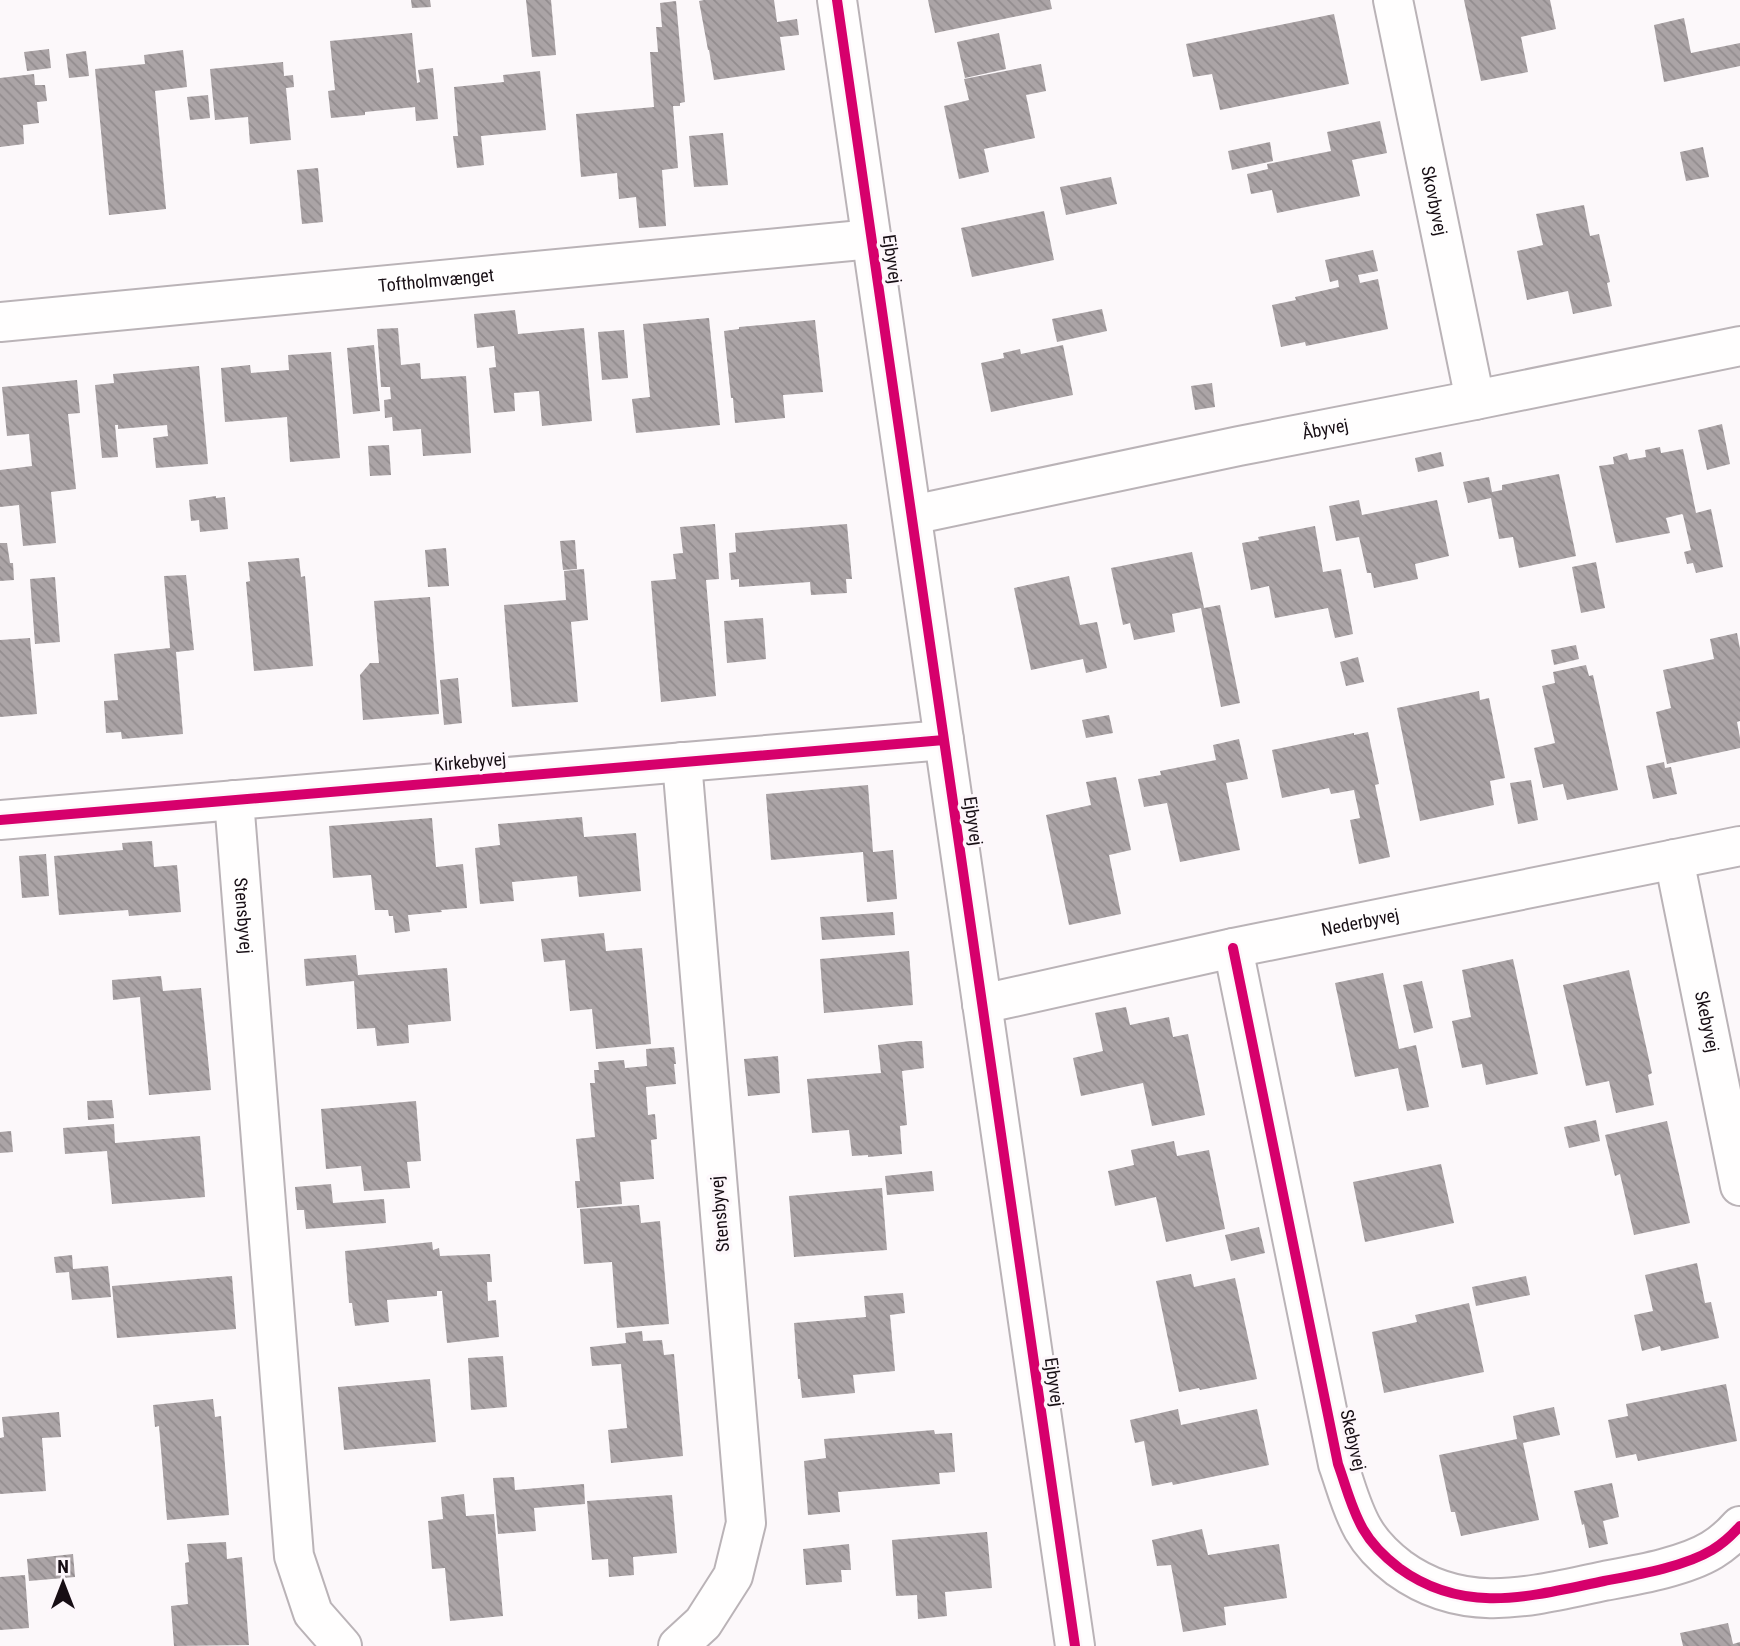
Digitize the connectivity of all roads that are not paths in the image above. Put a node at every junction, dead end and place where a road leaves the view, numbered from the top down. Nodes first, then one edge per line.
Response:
1 (837, 0) edge
2 (1393, 0) edge
3 (872, 239) junction
4 (0, 322) edge
5 (1740, 346) edge
6 (1475, 400) junction
7 (912, 516) junction
8 (944, 740) junction
9 (682, 762) junction
10 (234, 800) junction
11 (0, 820) edge
12 (1740, 846) edge
13 (1674, 859) junction
14 (1233, 948) junction
15 (982, 1004) junction
16 (1740, 1186) edge
17 (1740, 1526) edge
18 (342, 1646) edge
19 (678, 1646) edge
20 (1075, 1646) edge

1 - 3 street, Ejbyvej
2 - 6 street, Skovbyvej
3 - 4 street, Toftholmvænget
3 - 7 street, Ejbyvej
5 - 6 street, Åbyvej
6 - 7 street, Åbyvej
7 - 8 street, Ejbyvej
8 - 9 street, Kirkebyvej
8 - 15 street, Ejbyvej
9 - 10 street, Kirkebyvej
9 - 19 street, Stensbyvej
10 - 11 street, Kirkebyvej
10 - 18 street, Stensbyvej
12 - 13 street, Nederbyvej
13 - 14 street, Nederbyvej
13 - 16 street, Skebyvej
14 - 15 street, Nederbyvej
14 - 17 street, Skebyvej
15 - 20 street, Ejbyvej

